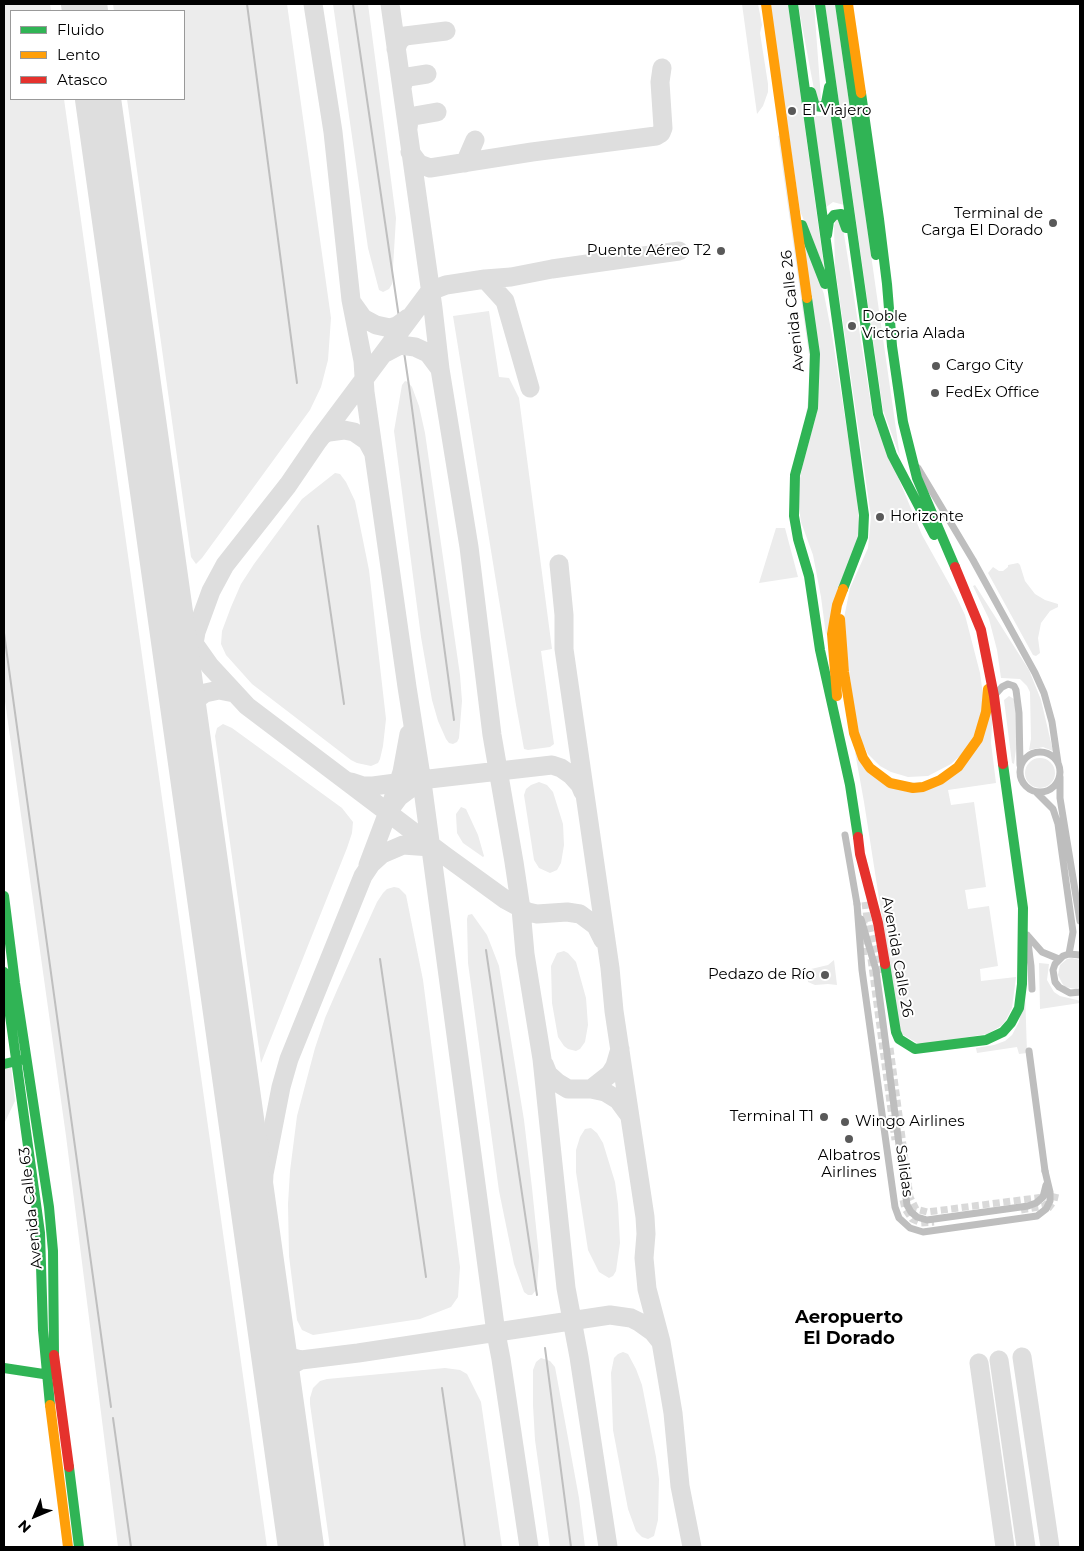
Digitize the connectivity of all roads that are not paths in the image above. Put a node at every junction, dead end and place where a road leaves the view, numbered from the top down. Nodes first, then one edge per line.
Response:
1 (766, 4) edge
2 (793, 4) edge
3 (820, 4) edge
4 (840, 4) edge
5 (848, 4) edge
6 (796, 27) junction
7 (830, 74) junction
8 (796, 212) junction
9 (826, 246) junction
10 (856, 263) junction
11 (836, 322) junction
12 (892, 346) junction
13 (910, 455) junction
14 (842, 592) junction
15 (970, 600) junction
16 (988, 660) junction
17 (994, 696) junction
18 (839, 730) junction
19 (1058, 763) junction
20 (1020, 766) junction
21 (1060, 777) junction
22 (1037, 793) junction
23 (845, 835) dead end
24 (4, 896) edge
25 (857, 904) junction
26 (1023, 908) junction
27 (1080, 921) edge
28 (1027, 935) junction
29 (1068, 954) junction
30 (1080, 955) edge
31 (1059, 959) junction
32 (4, 972) edge
33 (8, 983) edge
34 (1032, 989) dead end
35 (1079, 994) edge
36 (1029, 1051) dead end
37 (21, 1060) junction
38 (4, 1064) edge
39 (1045, 1171) junction
40 (4, 1368) edge
41 (51, 1375) junction
42 (68, 1547) edge
43 (79, 1547) edge

1 - 8 main road, Avenida Calle 26
2 - 6 main road, Avenida Calle 26
3 - 7 main road, Avenida Calle 26
4 - 12 main road, Avenida Calle 26
5 - 12 main road, Avenida Calle 26
6 - 7 main road
6 - 9 main road, Avenida Calle 26
7 - 10 main road, Avenida Calle 26
8 - 11 main road
8 - 18 main road, Avenida Calle 26
9 - 10 main road
9 - 11 main road, Avenida Calle 26
10 - 15 main road, Avenida Calle 26
11 - 14 main road, Avenida Calle 26
12 - 13 main road, Avenida Calle 26
13 - 15 main road, Avenida Calle 26
13 - 19 street, Avenida Calle 26
14 - 16 main road
14 - 18 main road, Avenida Calle 26
15 - 16 main road, Avenida Calle 26
16 - 17 main road, Avenida Calle 26
17 - 20 street
17 - 26 main road, Avenida Calle 26
18 - 26 main road, Avenida Calle 26
19 - 20 street
19 - 21 street
20 - 22 street
21 - 22 street
21 - 27 street
22 - 29 street
23 - 25 street, Salidas
24 - 33 main road, Avenida Calle 63
25 - 39 street, Salidas, bridge
25 - 39 street, Salidas, bridge
26 - 28 street
28 - 31 street
28 - 34 street
29 - 30 street
29 - 31 street
31 - 35 street
32 - 33 main road, Avenida Calle 63
33 - 37 main road, Avenida Calle 63
36 - 39 street, Salidas
37 - 38 main road
37 - 41 main road, Avenida Calle 63
40 - 41 main road
41 - 42 main road, Avenida Calle 63
41 - 43 main road, Avenida Calle 63

